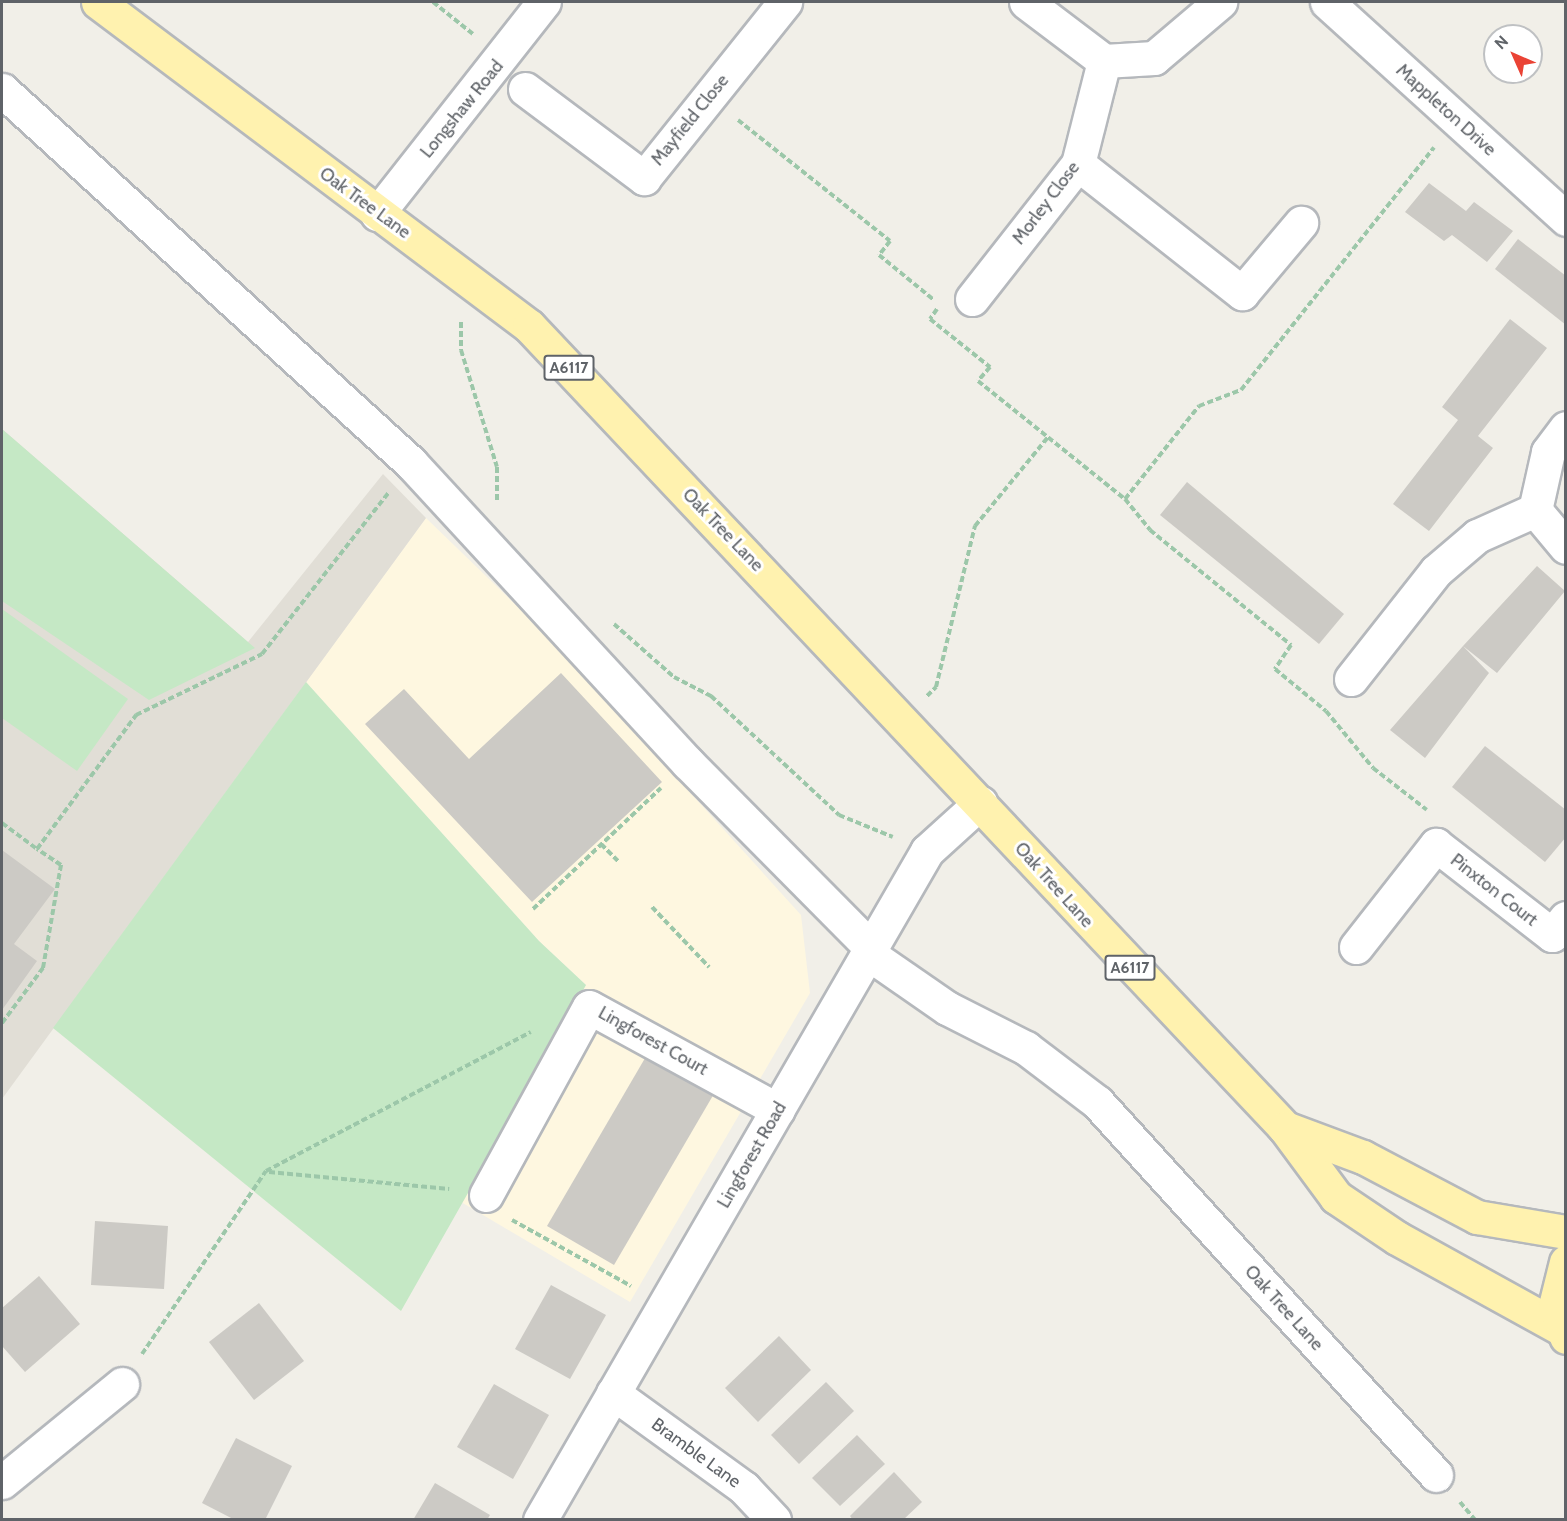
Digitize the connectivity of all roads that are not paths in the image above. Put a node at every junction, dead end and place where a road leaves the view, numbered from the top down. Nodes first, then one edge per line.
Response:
1 (98, 2) edge
2 (543, 2) edge
3 (785, 2) edge
4 (1026, 2) edge
5 (1220, 2) edge
6 (1327, 2) edge
7 (1104, 61) junction
8 (525, 89) dead end
9 (2, 90) edge
10 (1078, 164) junction
11 (377, 214) junction
12 (1566, 219) edge
13 (1301, 223) dead end
14 (972, 299) dead end
15 (1566, 428) edge
16 (1535, 510) junction
17 (1566, 547) edge
18 (1351, 679) dead end
19 (980, 803) junction
20 (1561, 933) edge
21 (1356, 946) dead end
22 (871, 951) junction
23 (778, 1110) junction
24 (1285, 1128) junction
25 (486, 1195) dead end
26 (1566, 1232) edge
27 (1566, 1262) edge
28 (1563, 1333) edge
29 (122, 1384) road end
30 (613, 1393) junction
31 (1436, 1475) dead end
32 (2, 1482) edge
33 (540, 1520) edge
34 (774, 1520) edge

1 - 11 main road, Oak Tree Lane / A6117
2 - 11 street, Longshaw Road
3 - 8 street, Mayfield Close
4 - 7 street
5 - 7 street
6 - 12 street, Mappleton Drive
7 - 10 street, Morley Close
9 - 22 street, Oak Tree Lane
10 - 13 street
10 - 14 street, Morley Close
11 - 19 main road, Oak Tree Lane / A6117
15 - 16 street
16 - 17 street
16 - 18 street
19 - 22 street, Lingforest Road
19 - 24 main road, Oak Tree Lane / A6117
20 - 21 street, Pinxton Court
22 - 23 street, Lingforest Road
22 - 31 street, Oak Tree Lane
23 - 25 street, Lingforest Court
23 - 30 street, Lingforest Road
24 - 26 main road, Oak Tree Lane / A6117
24 - 28 main road, Oak Tree Lane / A6117
27 - 28 main road, Oak Tree Lane / A6117
29 - 32 street
30 - 33 street, Lingforest Road
30 - 34 street, Bramble Lane

